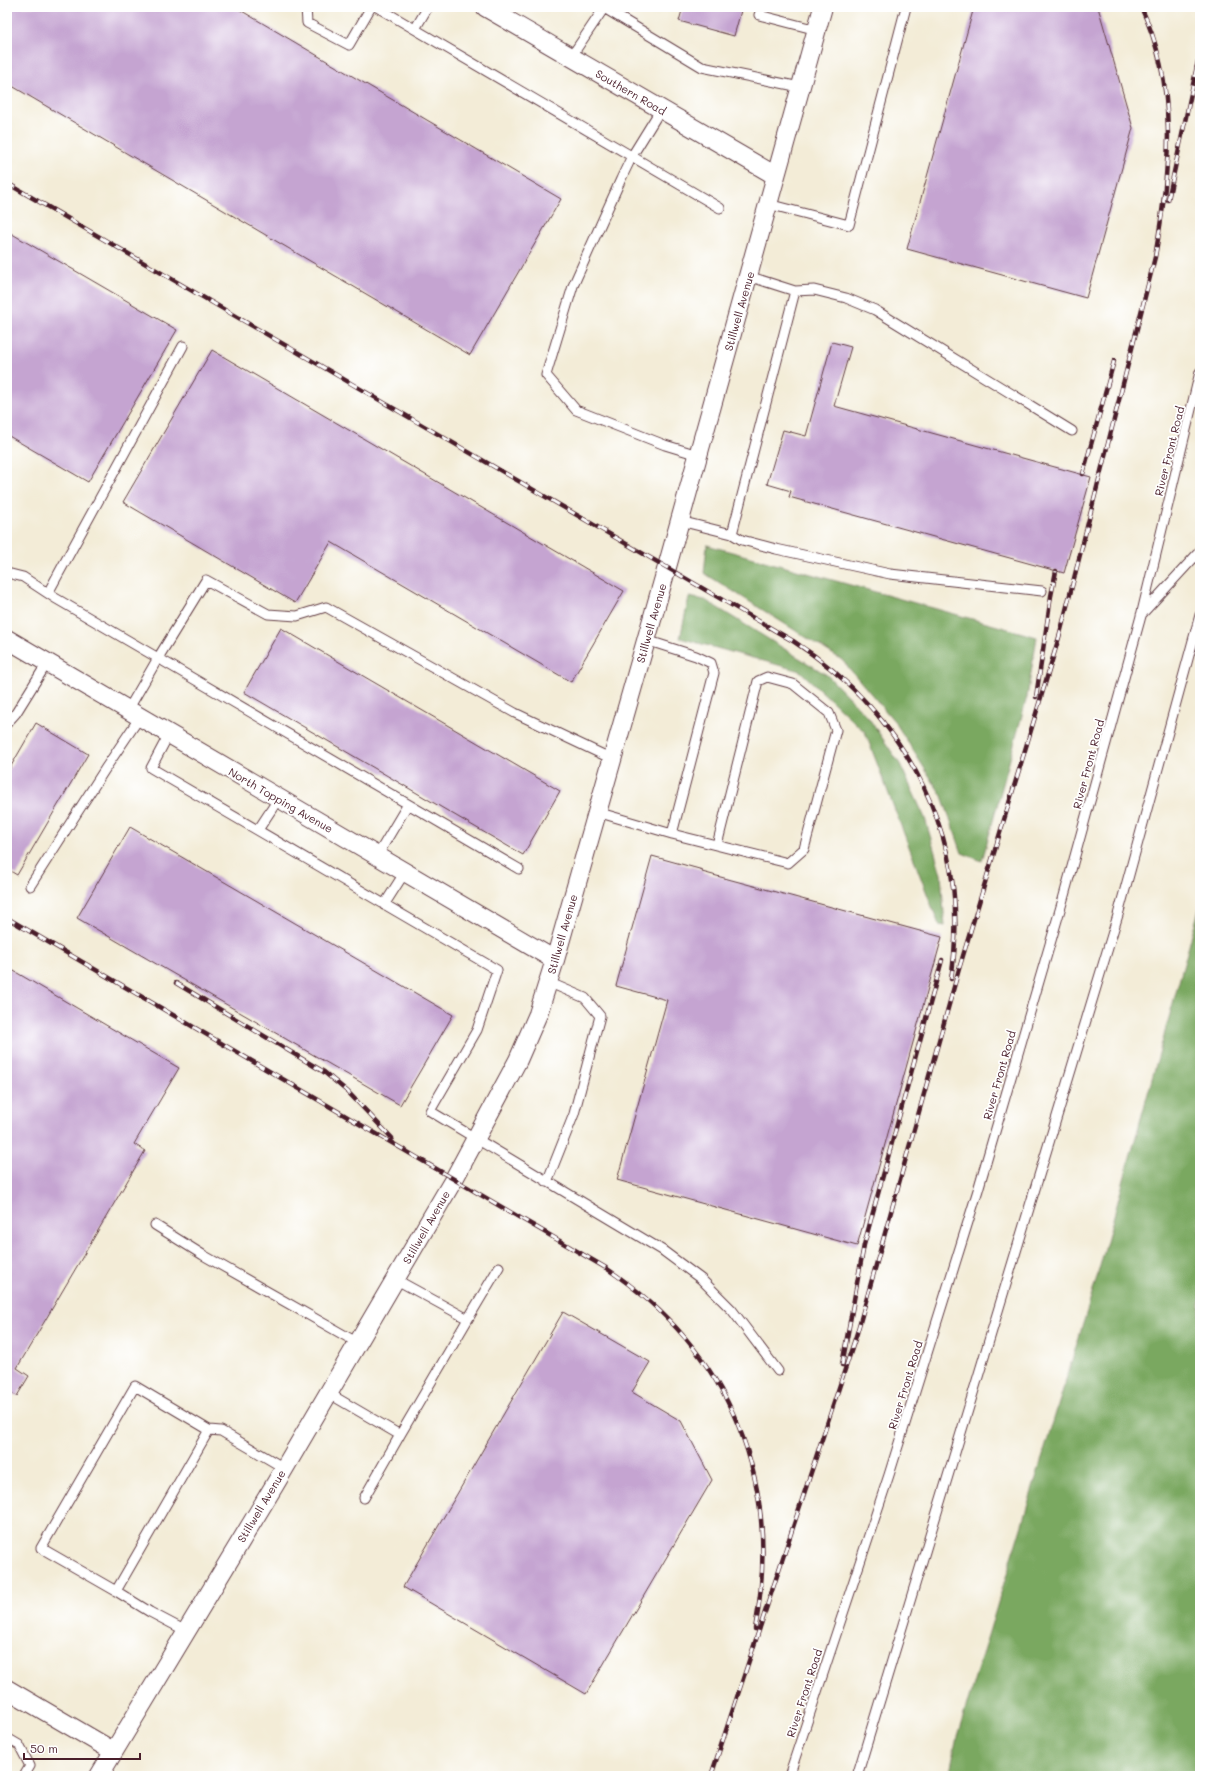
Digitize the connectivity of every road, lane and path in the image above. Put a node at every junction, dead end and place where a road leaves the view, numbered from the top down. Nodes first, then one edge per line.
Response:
1 (306, 7) edge
2 (372, 7) edge
3 (377, 7) edge
4 (428, 7) edge
5 (485, 7) edge
6 (762, 7) edge
7 (823, 7) edge
8 (906, 7) edge
9 (415, 29) junction
10 (817, 30) junction
11 (571, 57) junction
12 (800, 88) junction
13 (661, 109) junction
14 (632, 156) junction
15 (776, 176) junction
16 (768, 204) junction
17 (720, 208) dead end
18 (748, 276) junction
19 (795, 291) junction
20 (183, 346) dead end
21 (1200, 372) edge
22 (1072, 431) dead end
23 (698, 454) junction
24 (680, 521) junction
25 (732, 534) junction
26 (1200, 551) edge
27 (7, 573) edge
28 (1042, 591) dead end
29 (48, 593) junction
30 (1141, 616) junction
31 (1200, 616) edge
32 (7, 639) edge
33 (646, 640) junction
34 (158, 658) junction
35 (47, 663) junction
36 (134, 714) junction
37 (7, 723) edge
38 (169, 734) junction
39 (612, 759) junction
40 (279, 798) junction
41 (408, 804) junction
42 (597, 812) junction
43 (258, 830) junction
44 (672, 834) junction
45 (717, 845) junction
46 (377, 856) junction
47 (519, 869) dead end
48 (405, 872) junction
49 (30, 886) dead end
50 (384, 905) junction
51 (555, 960) junction
52 (548, 982) junction
53 (475, 1140) junction
54 (547, 1182) junction
55 (155, 1226) dead end
56 (499, 1267) dead end
57 (395, 1279) junction
58 (468, 1319) junction
59 (358, 1343) junction
60 (778, 1371) dead end
61 (328, 1393) junction
62 (210, 1430) junction
63 (400, 1435) junction
64 (284, 1468) junction
65 (364, 1498) dead end
66 (116, 1591) junction
67 (186, 1631) junction
68 (7, 1689) edge
69 (7, 1738) edge
70 (113, 1751) junction
71 (24, 1776) edge
72 (100, 1776) edge
73 (789, 1776) edge
74 (857, 1776) edge

1 - 2 lane
3 - 9 lane
4 - 9 lane
5 - 11 street, Southern Road
6 - 10 lane
7 - 10 street, Stillwell Avenue
8 - 16 lane
9 - 14 lane
10 - 12 street, Stillwell Avenue
11 - 12 lane
11 - 13 street, Southern Road
12 - 15 street, Stillwell Avenue
13 - 14 lane
13 - 15 street, Southern Road
14 - 17 lane
14 - 23 lane
15 - 16 street, Stillwell Avenue
16 - 18 street, Stillwell Avenue
18 - 19 lane
18 - 23 street, Stillwell Avenue
19 - 22 lane
19 - 25 lane
20 - 29 lane
21 - 30 lane, River Front Road
23 - 24 street, Stillwell Avenue
24 - 25 lane
24 - 33 street, Stillwell Avenue
25 - 28 lane
26 - 30 lane
27 - 29 lane
29 - 34 lane
30 - 73 lane, River Front Road
31 - 74 lane
32 - 35 street, North Topping Avenue
33 - 39 street, Stillwell Avenue
33 - 44 lane
34 - 36 lane
34 - 39 lane
34 - 41 lane
35 - 36 street, North Topping Avenue
35 - 37 lane
36 - 38 street, North Topping Avenue
36 - 49 lane
38 - 40 street, North Topping Avenue
38 - 43 lane
39 - 42 street, Stillwell Avenue
40 - 43 lane
40 - 46 street, North Topping Avenue
41 - 46 lane
41 - 47 lane
42 - 44 lane
42 - 51 street, Stillwell Avenue
43 - 50 lane
44 - 45 lane
45 - 45 lane
46 - 48 street, North Topping Avenue
48 - 50 lane
48 - 51 street, North Topping Avenue
50 - 53 lane
51 - 52 street, Stillwell Avenue
52 - 53 street, Stillwell Avenue
52 - 54 lane
53 - 54 lane
53 - 57 street, Stillwell Avenue
54 - 60 lane
55 - 59 lane
56 - 58 lane
57 - 58 lane
57 - 59 street, Stillwell Avenue
58 - 63 lane
59 - 61 street, Stillwell Avenue
61 - 63 lane
61 - 64 street, Stillwell Avenue
62 - 64 lane
62 - 66 lane
62 - 66 lane
63 - 65 lane
64 - 67 street, Stillwell Avenue
66 - 67 lane
67 - 70 street, Stillwell Avenue
68 - 70 street
69 - 71 lane
70 - 72 street, Stillwell Avenue

